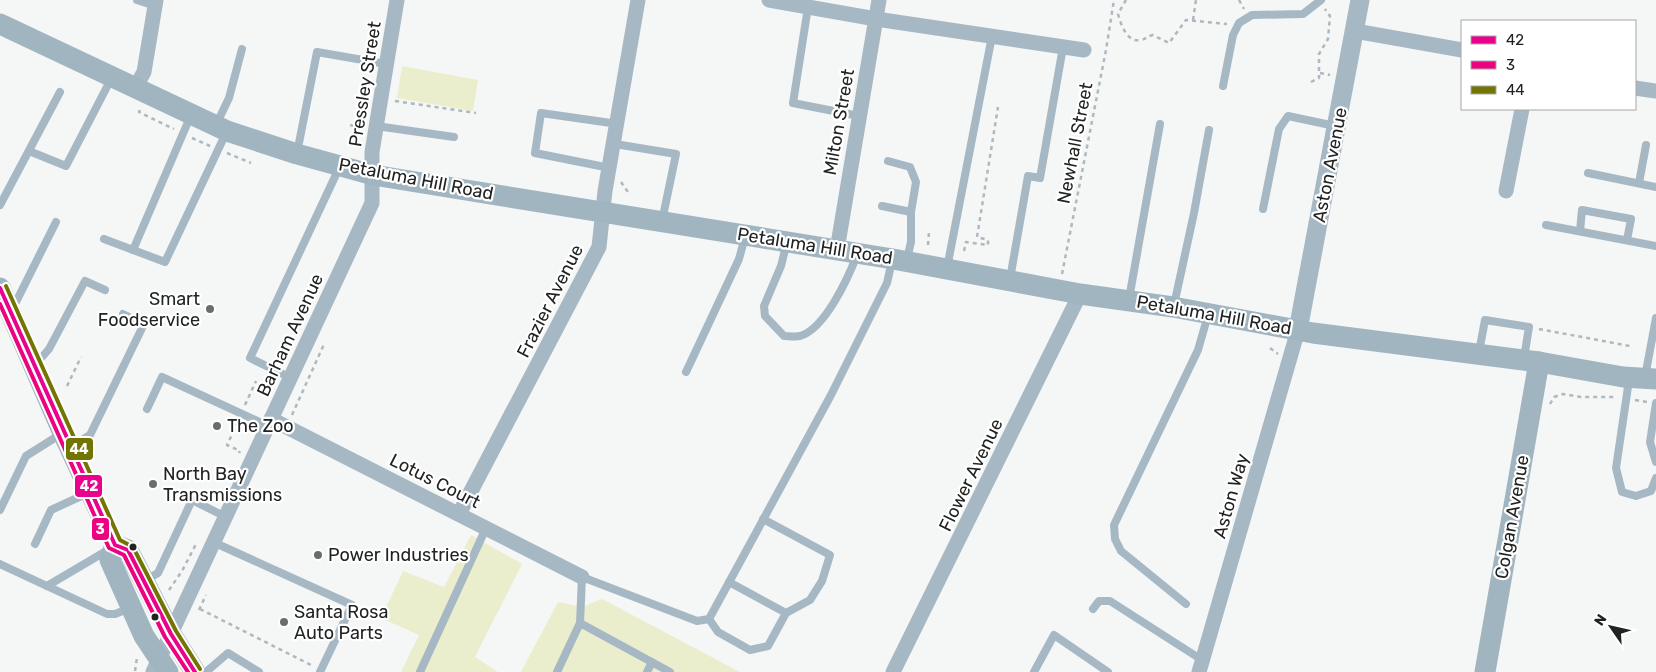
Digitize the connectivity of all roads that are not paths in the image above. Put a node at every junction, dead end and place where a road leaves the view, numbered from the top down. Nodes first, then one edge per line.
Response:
1 (137, 0) edge
2 (397, 0) edge
3 (638, 0) edge
4 (769, 0) edge
5 (879, 0) edge
6 (1321, 0) edge
7 (1360, 0) edge
8 (156, 3) edge
9 (808, 7) junction
10 (876, 19) junction
11 (2, 27) edge
12 (1355, 31) junction
13 (992, 36) junction
14 (1063, 47) junction
15 (242, 49) dead end
16 (1084, 50) dead end
17 (1461, 50) edge
18 (386, 64) junction
19 (112, 77) junction
20 (1223, 86) dead end
21 (135, 88) junction
22 (1636, 88) edge
23 (1656, 91) edge
24 (60, 92) dead end
25 (1522, 110) edge
26 (859, 116) junction
27 (187, 124) junction
28 (618, 124) junction
29 (1160, 124) dead end
30 (1337, 126) junction
31 (369, 127) junction
32 (1209, 130) dead end
33 (220, 136) junction
34 (454, 137) dead end
35 (615, 144) junction
36 (1646, 146) dead end
37 (29, 151) junction
38 (297, 154) junction
39 (888, 161) dead end
40 (340, 166) junction
41 (610, 168) junction
42 (1588, 173) dead end
43 (373, 175) junction
44 (1639, 184) junction
45 (1656, 187) edge
46 (1506, 191) dead end
47 (0, 205) edge
48 (882, 206) dead end
49 (1263, 210) dead end
50 (602, 211) junction
51 (911, 212) junction
52 (662, 221) junction
53 (56, 222) dead end
54 (1546, 225) dead end
55 (1580, 231) junction
56 (745, 235) junction
57 (104, 239) dead end
58 (1627, 240) junction
59 (787, 242) junction
60 (1656, 246) edge
61 (133, 250) junction
62 (837, 250) junction
63 (858, 253) junction
64 (900, 260) junction
65 (947, 270) junction
66 (1010, 281) junction
67 (105, 290) dead end
68 (1080, 294) junction
69 (1128, 301) junction
70 (5, 304) edge
71 (1173, 307) junction
72 (1208, 313) junction
73 (123, 314) dead end
74 (1656, 318) edge
75 (1298, 330) junction
76 (1479, 354) junction
77 (1531, 360) junction
78 (34, 366) junction
79 (686, 372) dead end
80 (291, 378) junction
81 (1643, 378) edge
82 (1656, 403) edge
83 (147, 409) dead end
84 (275, 424) junction
85 (66, 441) junction
86 (1656, 462) edge
87 (1656, 478) edge
88 (90, 492) junction
89 (0, 510) edge
90 (459, 514) junction
91 (224, 516) junction
92 (763, 519) junction
93 (486, 528) junction
94 (213, 542) junction
95 (35, 544) dead end
96 (115, 545) junction
97 (0, 564) edge
98 (582, 576) junction
99 (144, 581) junction
100 (729, 582) junction
101 (47, 586) junction
102 (1186, 604) dead end
103 (130, 608) junction
104 (1094, 609) dead end
105 (786, 613) junction
106 (709, 619) junction
107 (580, 623) junction
108 (171, 634) junction
109 (652, 662) junction
110 (1201, 666) edge
111 (160, 667) edge
112 (195, 672) edge
113 (206, 672) edge
114 (259, 672) edge
115 (320, 672) edge
116 (420, 672) edge
117 (557, 672) edge
118 (647, 672) edge
119 (670, 672) edge
120 (893, 672) edge
121 (1034, 672) edge
122 (1108, 672) edge
123 (1485, 672) edge

1 - 8 lane
2 - 18 street, Pressley Street
3 - 28 street, Frazier Avenue
4 - 9 street
5 - 10 street, Milton Street
6 - 20 lane
7 - 12 street, Aston Avenue
8 - 21 street
9 - 10 street
9 - 26 lane
10 - 13 street
10 - 26 street, Milton Street
11 - 19 main road, Petaluma Hill Road
12 - 17 street
12 - 30 street, Aston Avenue
13 - 14 street
13 - 65 lane
14 - 16 street
14 - 66 lane
15 - 33 lane
18 - 31 street, Pressley Street
18 - 38 lane
19 - 21 main road, Petaluma Hill Road
19 - 37 lane
21 - 27 main road, Petaluma Hill Road
22 - 23 street
24 - 37 lane
25 - 46 street
26 - 62 street, Milton Street
27 - 33 main road, Petaluma Hill Road
27 - 61 lane
28 - 35 street, Frazier Avenue
28 - 41 lane
29 - 69 lane
30 - 49 lane
30 - 75 street, Aston Avenue
31 - 34 lane
31 - 43 street, Pressley Street
32 - 71 lane
33 - 38 main road, Petaluma Hill Road
33 - 61 lane
35 - 41 street, Frazier Avenue
35 - 52 lane
36 - 44 lane
37 - 47 lane
38 - 40 main road, Petaluma Hill Road
39 - 51 lane
40 - 43 main road, Petaluma Hill Road
40 - 80 lane
41 - 50 street, Frazier Avenue
42 - 44 lane
43 - 50 main road, Petaluma Hill Road
43 - 80 street, Barham Avenue
44 - 45 lane
48 - 51 lane
50 - 52 main road, Petaluma Hill Road
50 - 90 street, Frazier Avenue
51 - 64 lane
52 - 56 main road, Petaluma Hill Road
53 - 70 lane
54 - 55 lane
55 - 58 lane
55 - 58 lane
56 - 59 main road, Petaluma Hill Road
56 - 79 lane
57 - 61 lane
58 - 60 lane
59 - 62 main road, Petaluma Hill Road
59 - 63 lane
62 - 63 main road, Petaluma Hill Road
63 - 64 main road, Petaluma Hill Road
64 - 65 main road, Petaluma Hill Road
64 - 92 lane
65 - 66 main road, Petaluma Hill Road
66 - 68 main road, Petaluma Hill Road
67 - 78 lane
68 - 69 main road, Petaluma Hill Road
68 - 120 street, Flower Avenue
69 - 71 main road, Petaluma Hill Road
70 - 78 main road
71 - 72 main road, Petaluma Hill Road
72 - 75 main road, Petaluma Hill Road
72 - 102 lane
73 - 85 lane
74 - 81 lane
75 - 76 main road, Petaluma Hill Road
75 - 110 street, Aston Way
76 - 77 main road, Petaluma Hill Road
76 - 77 lane
77 - 81 main road, Petaluma Hill Road
77 - 123 main road, Colgan Avenue
78 - 85 main road
80 - 84 street, Barham Avenue
81 - 87 lane
82 - 86 lane
83 - 84 lane
84 - 90 street, Lotus Court
84 - 91 street, Barham Avenue
85 - 88 main road
85 - 89 lane
88 - 95 lane
88 - 96 main road
90 - 93 street, Lotus Court
91 - 94 street, Barham Avenue
91 - 99 lane
92 - 100 lane
92 - 105 lane
93 - 98 street, Lotus Court
93 - 116 lane
94 - 108 street, Barham Avenue
94 - 115 lane
96 - 99 main road
96 - 101 lane
96 - 103 main road
97 - 101 lane
98 - 106 lane
98 - 107 lane
99 - 108 main road
100 - 105 lane
100 - 106 lane
101 - 103 lane
103 - 111 main road
104 - 110 lane
105 - 106 lane
107 - 109 lane
107 - 117 lane
108 - 111 street, Barham Avenue
108 - 112 main road
109 - 118 lane
109 - 119 lane
113 - 114 lane
121 - 122 lane

